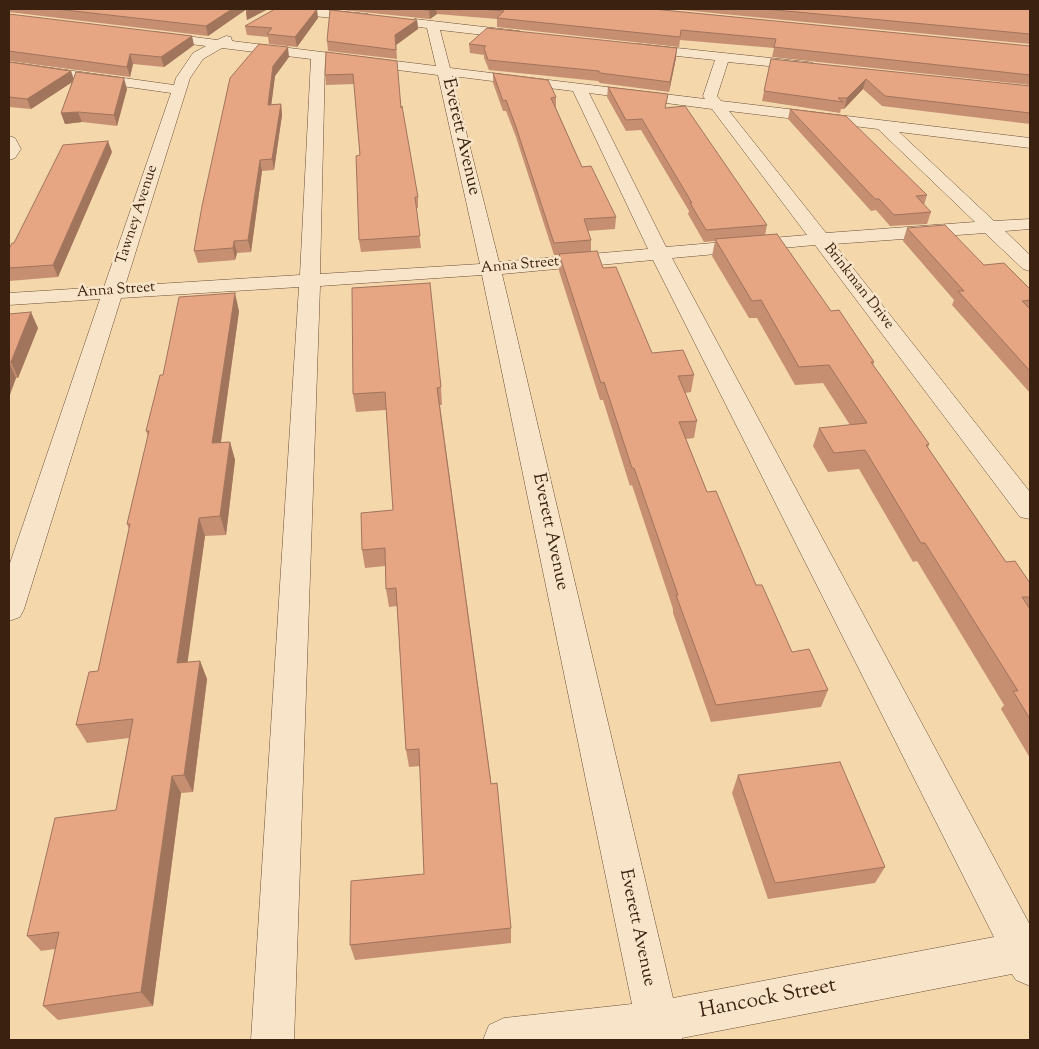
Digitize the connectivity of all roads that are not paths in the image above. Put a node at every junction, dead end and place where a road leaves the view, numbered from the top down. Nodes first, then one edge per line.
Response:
1 (279, 10) edge
2 (384, 20) edge
3 (404, 22) edge
4 (433, 25) junction
5 (245, 29) dead end
6 (142, 34) edge
7 (530, 36) edge
8 (219, 44) junction
9 (626, 46) edge
10 (318, 56) junction
11 (723, 57) junction
12 (9, 66) edge
13 (822, 68) edge
14 (444, 71) junction
15 (579, 88) junction
16 (179, 90) junction
17 (716, 104) junction
18 (883, 125) junction
19 (9, 141) edge
20 (1030, 143) edge
21 (9, 155) edge
22 (1030, 224) edge
23 (991, 227) junction
24 (821, 240) junction
25 (660, 254) junction
26 (1030, 265) edge
27 (491, 269) junction
28 (310, 280) junction
29 (113, 291) junction
30 (9, 299) edge
31 (1030, 510) edge
32 (9, 609) edge
33 (1028, 956) edge
34 (658, 1031) edge
35 (272, 1040) edge
36 (504, 1040) edge

1 - 2 street
3 - 4 street
4 - 7 street
4 - 14 street, Everett Avenue
5 - 8 street, Tawney Avenue
6 - 8 street
8 - 10 street
8 - 16 street, Tawney Avenue
9 - 11 street
10 - 14 street
10 - 28 street
11 - 13 street
11 - 17 street
12 - 16 street
14 - 15 street
14 - 27 street, Everett Avenue
15 - 17 street
15 - 25 street
16 - 29 street, Tawney Avenue
17 - 18 street
17 - 24 street, Brinkman Drive
18 - 20 street
18 - 23 street
19 - 21 street
22 - 23 street, Anna Street
23 - 24 street, Anna Street
23 - 26 street
24 - 25 street, Anna Street
24 - 31 street, Brinkman Drive
25 - 27 street, Anna Street
25 - 33 street
27 - 28 street, Anna Street
27 - 34 street, Everett Avenue
28 - 29 street, Anna Street
28 - 35 street
29 - 30 street, Anna Street
29 - 32 street, Tawney Avenue
33 - 34 street, Hancock Street
34 - 36 street, Hancock Street

